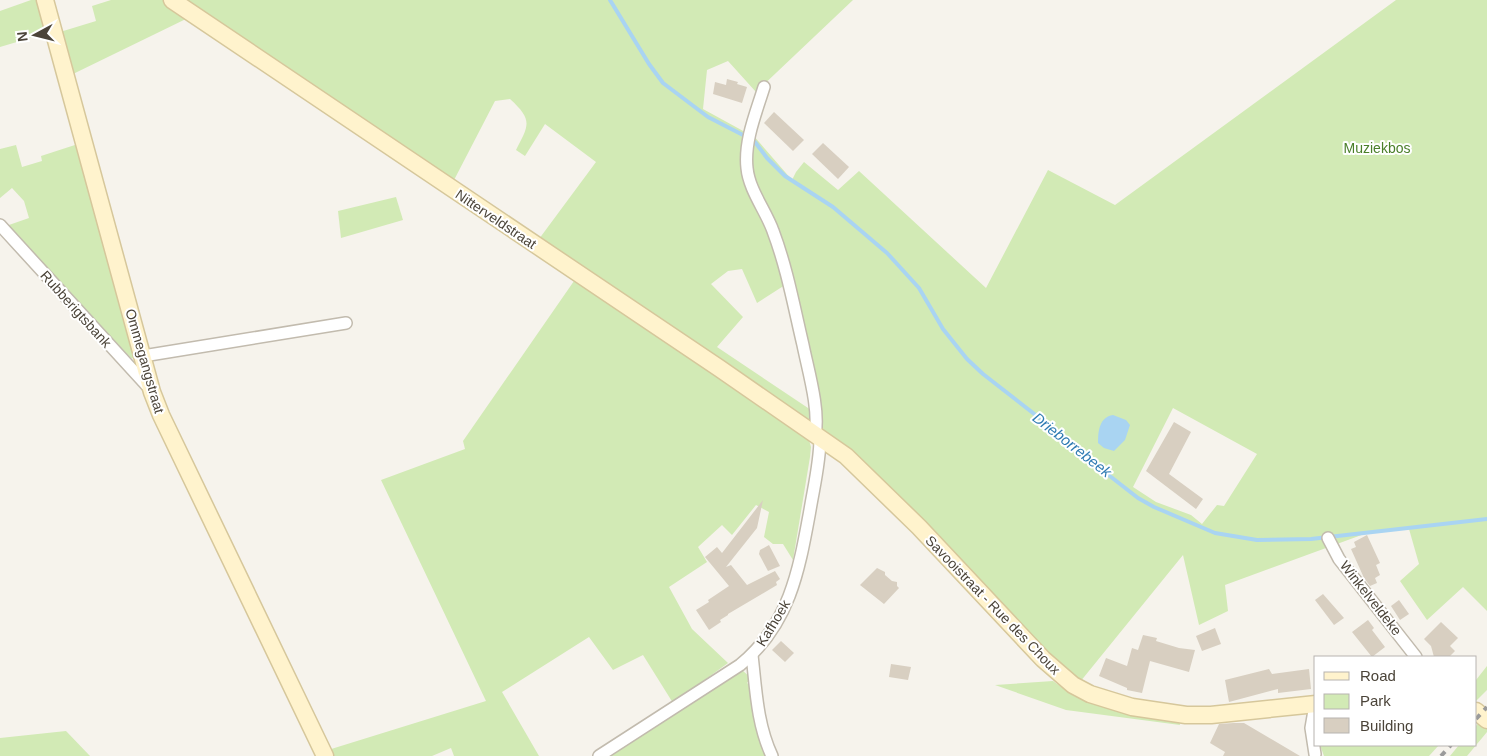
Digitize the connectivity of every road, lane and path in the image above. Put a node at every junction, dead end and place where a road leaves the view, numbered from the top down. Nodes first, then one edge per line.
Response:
1 (45, 0) edge
2 (172, 0) edge
3 (764, 87) dead end
4 (0, 225) edge
5 (346, 323) dead end
6 (143, 356) junction
7 (152, 392) junction
8 (817, 436) junction
9 (1328, 538) dead end
10 (752, 655) junction
11 (1415, 656) edge
12 (1314, 704) edge
13 (1477, 712) edge
14 (1314, 714) edge
15 (1487, 720) edge
16 (1315, 754) dead end
17 (325, 756) edge
18 (599, 756) edge
19 (772, 756) edge

1 - 6 main road, Ommegangstraat
2 - 8 main road, Nitterveldstraat
3 - 8 street
4 - 7 street, Rubberigtsbank
5 - 6 street
6 - 7 main road, Ommegangstraat
7 - 17 main road, Ommegangstraat
8 - 10 street, Kafhoek
8 - 12 main road, Savooistraat - Rue des Choux
9 - 11 street, Winkelveldeke
10 - 18 street, Kafhoek
10 - 19 street
13 - 15 main road
14 - 16 street

